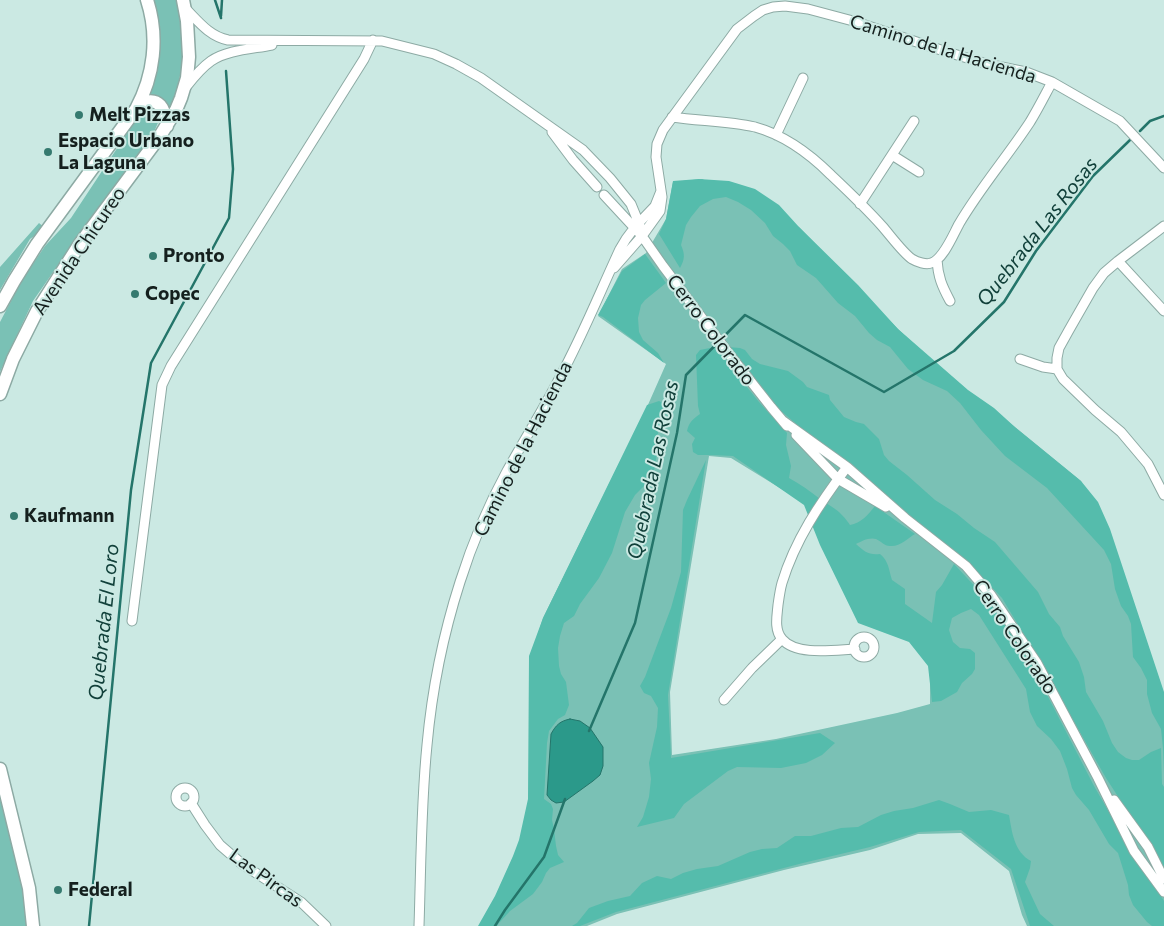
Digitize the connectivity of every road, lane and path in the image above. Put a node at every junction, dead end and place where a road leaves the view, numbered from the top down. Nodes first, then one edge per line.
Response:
1 (147, 0) edge
2 (184, 4) edge
3 (373, 40) junction
4 (292, 41) junction
5 (803, 78) dead end
6 (1052, 82) junction
7 (184, 89) junction
8 (139, 104) junction
9 (672, 118) junction
10 (914, 121) dead end
11 (167, 126) junction
12 (548, 126) junction
13 (776, 135) junction
14 (892, 155) junction
15 (600, 167) junction
16 (1164, 168) edge
17 (919, 172) dead end
18 (590, 178) junction
19 (597, 187) dead end
20 (661, 191) junction
21 (604, 195) dead end
22 (860, 204) junction
23 (637, 225) junction
24 (1164, 226) edge
25 (642, 236) junction
26 (937, 260) junction
27 (1118, 261) junction
28 (609, 273) junction
29 (950, 301) dead end
30 (0, 306) edge
31 (1164, 311) edge
32 (1020, 359) dead end
33 (1057, 369) junction
34 (1, 387) edge
35 (783, 421) junction
36 (847, 467) junction
37 (838, 479) junction
38 (1164, 495) edge
39 (906, 518) junction
40 (132, 621) dead end
41 (782, 639) junction
42 (855, 649) dead end
43 (724, 700) dead end
44 (0, 770) edge
45 (1098, 778) junction
46 (191, 803) dead end
47 (1140, 835) junction
48 (1130, 842) junction
49 (1164, 879) edge
50 (1164, 892) edge
51 (33, 926) edge
52 (326, 926) edge
53 (419, 926) edge

1 - 8 main road, Avenida Chicureo
2 - 4 street, Cerro Colorado
2 - 7 main road, Avenida Chicureo
3 - 4 street, Cerro Colorado
3 - 12 street, Cerro Colorado
3 - 40 street
4 - 7 street, Cerro Colorado
5 - 13 street
6 - 9 street, Camino de la Hacienda
6 - 16 street, Camino de la Hacienda
6 - 26 street
7 - 11 main road, Avenida Chicureo
8 - 11 main road
8 - 30 main road, Avenida Chicureo
9 - 13 street
9 - 20 street, Camino de la Hacienda
10 - 14 street
11 - 34 main road, Avenida Chicureo
12 - 15 street, Cerro Colorado
12 - 18 street, Cerro Colorado
13 - 22 street
14 - 17 street
14 - 22 street
15 - 18 street
15 - 23 street, Cerro Colorado
18 - 19 street, Cerro Colorado
20 - 23 street, Camino de la Hacienda
20 - 25 street, Camino de la Hacienda
21 - 23 street, Cerro Colorado
22 - 26 street
23 - 25 street, Cerro Colorado
23 - 28 street, Camino de la Hacienda
24 - 27 street
25 - 28 street, Camino de la Hacienda
25 - 35 street, Cerro Colorado
26 - 29 street
27 - 31 street
27 - 33 street
28 - 53 street, Camino de la Hacienda
32 - 33 street
33 - 38 street
35 - 36 street, Cerro Colorado
35 - 37 street, Cerro Colorado
36 - 37 street
36 - 39 street, Cerro Colorado
37 - 39 street, Cerro Colorado
37 - 41 street
39 - 45 street, Cerro Colorado
41 - 42 street
41 - 43 street
44 - 51 main road
45 - 47 street, Cerro Colorado
45 - 48 street, Cerro Colorado
46 - 52 street, Las Pircas
47 - 48 street
47 - 49 street, Cerro Colorado
48 - 50 street, Cerro Colorado

